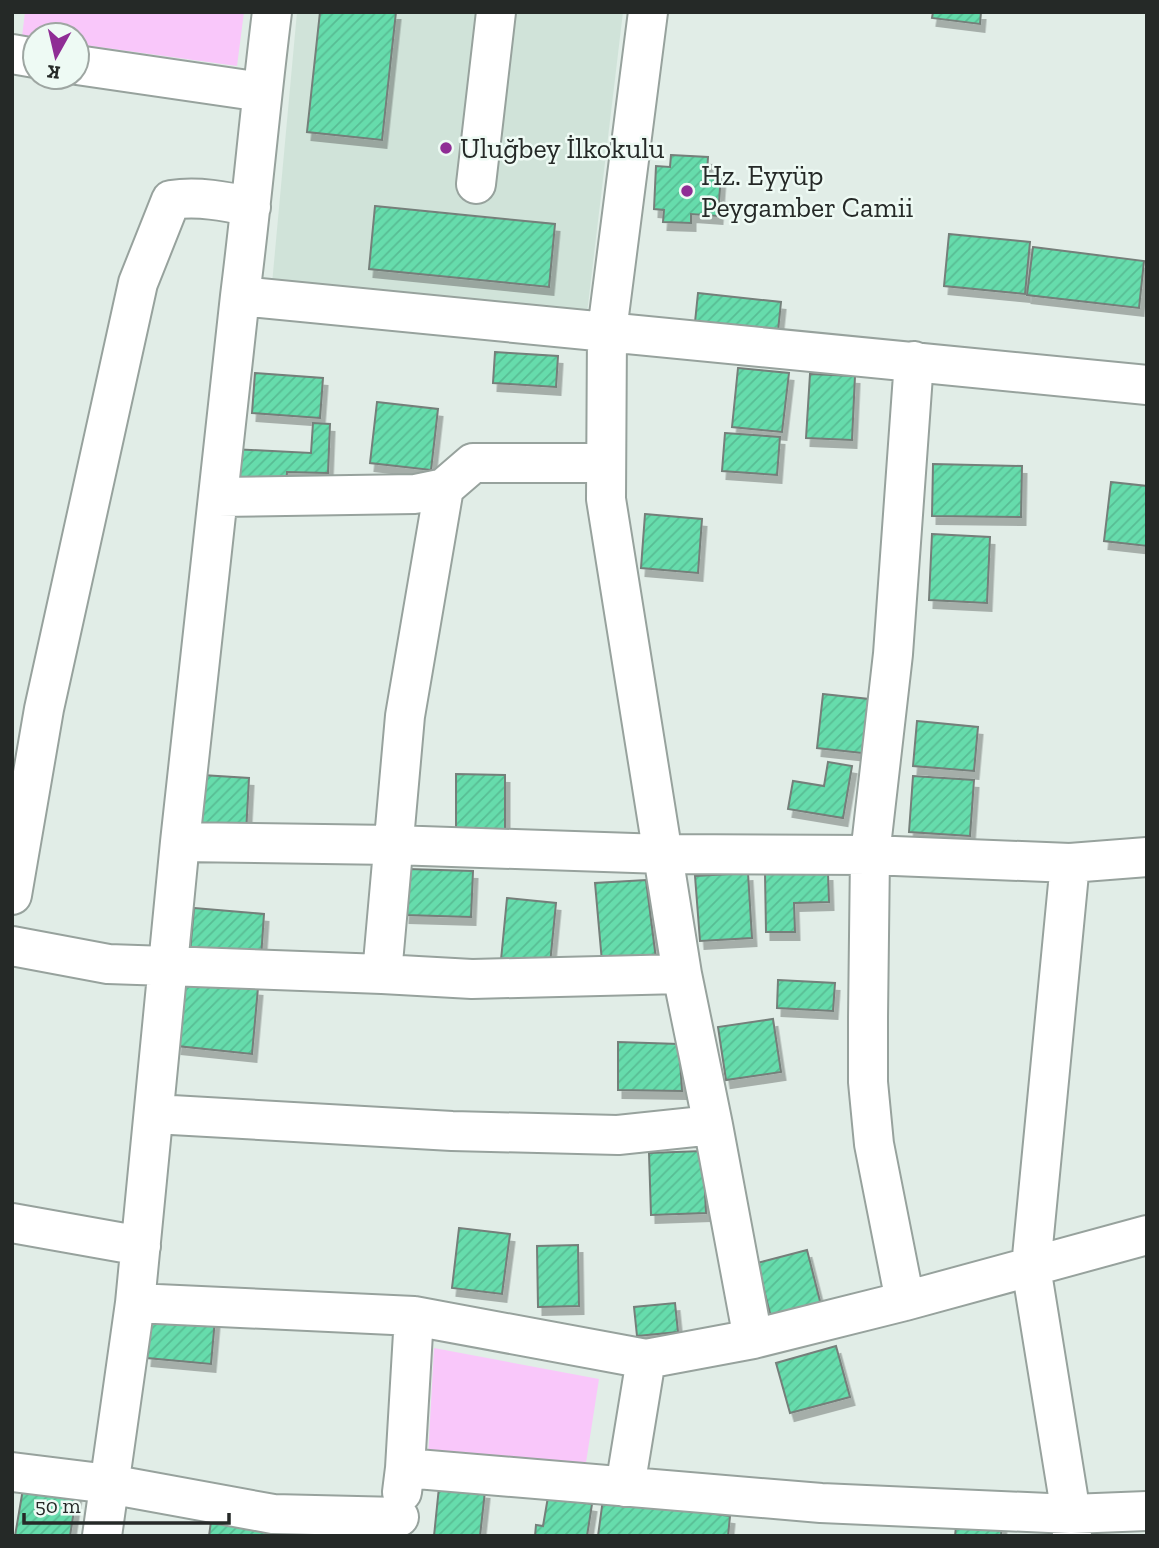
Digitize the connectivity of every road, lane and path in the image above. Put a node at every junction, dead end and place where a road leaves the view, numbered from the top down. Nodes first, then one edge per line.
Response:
1 (272, 12) edge
2 (496, 12) edge
3 (648, 12) edge
4 (91, 67) edge
5 (262, 92) junction
6 (476, 184) dead end
7 (251, 206) junction
8 (240, 296) junction
9 (607, 331) junction
10 (914, 361) junction
11 (1147, 384) edge
12 (606, 463) junction
13 (444, 488) junction
14 (218, 498) junction
15 (180, 842) junction
16 (393, 845) junction
17 (663, 854) junction
18 (870, 855) junction
19 (1147, 857) edge
20 (1070, 863) junction
21 (12, 895) edge
22 (12, 946) edge
23 (167, 966) junction
24 (382, 974) junction
25 (682, 974) junction
26 (154, 1114) junction
27 (713, 1125) junction
28 (12, 1223) edge
29 (1147, 1235) edge
30 (141, 1246) junction
31 (1031, 1267) junction
32 (905, 1301) junction
33 (135, 1303) junction
34 (414, 1316) junction
35 (753, 1339) junction
36 (646, 1359) junction
37 (405, 1468) junction
38 (12, 1472) edge
39 (109, 1484) junction
40 (625, 1487) junction
41 (1147, 1511) edge
42 (824, 1520) edge
43 (1071, 1525) edge
44 (397, 1526) edge
45 (102, 1536) edge

1 - 5 street
2 - 6 street
3 - 9 street
4 - 5 street
5 - 7 street
7 - 8 street
7 - 21 street
8 - 9 street
8 - 14 street
9 - 10 street
9 - 12 street
10 - 11 street
10 - 18 street
12 - 13 street
12 - 17 street
13 - 14 street
13 - 16 street
14 - 15 street
15 - 16 street
15 - 23 street
16 - 17 street
16 - 24 street
17 - 18 street
17 - 25 street
18 - 20 street
18 - 32 street
19 - 20 street
20 - 31 street
22 - 23 street
23 - 24 street
23 - 26 street
24 - 25 street
25 - 27 street
26 - 27 street
26 - 30 street
27 - 35 street
28 - 30 street
29 - 31 street
30 - 33 street
31 - 32 street
31 - 43 street
32 - 35 street
33 - 34 street
33 - 39 street
34 - 36 street
34 - 37 street
35 - 36 street
36 - 40 street
37 - 40 street
37 - 44 street
38 - 39 street
39 - 44 street
39 - 45 street
40 - 42 street
41 - 43 street
42 - 43 street

